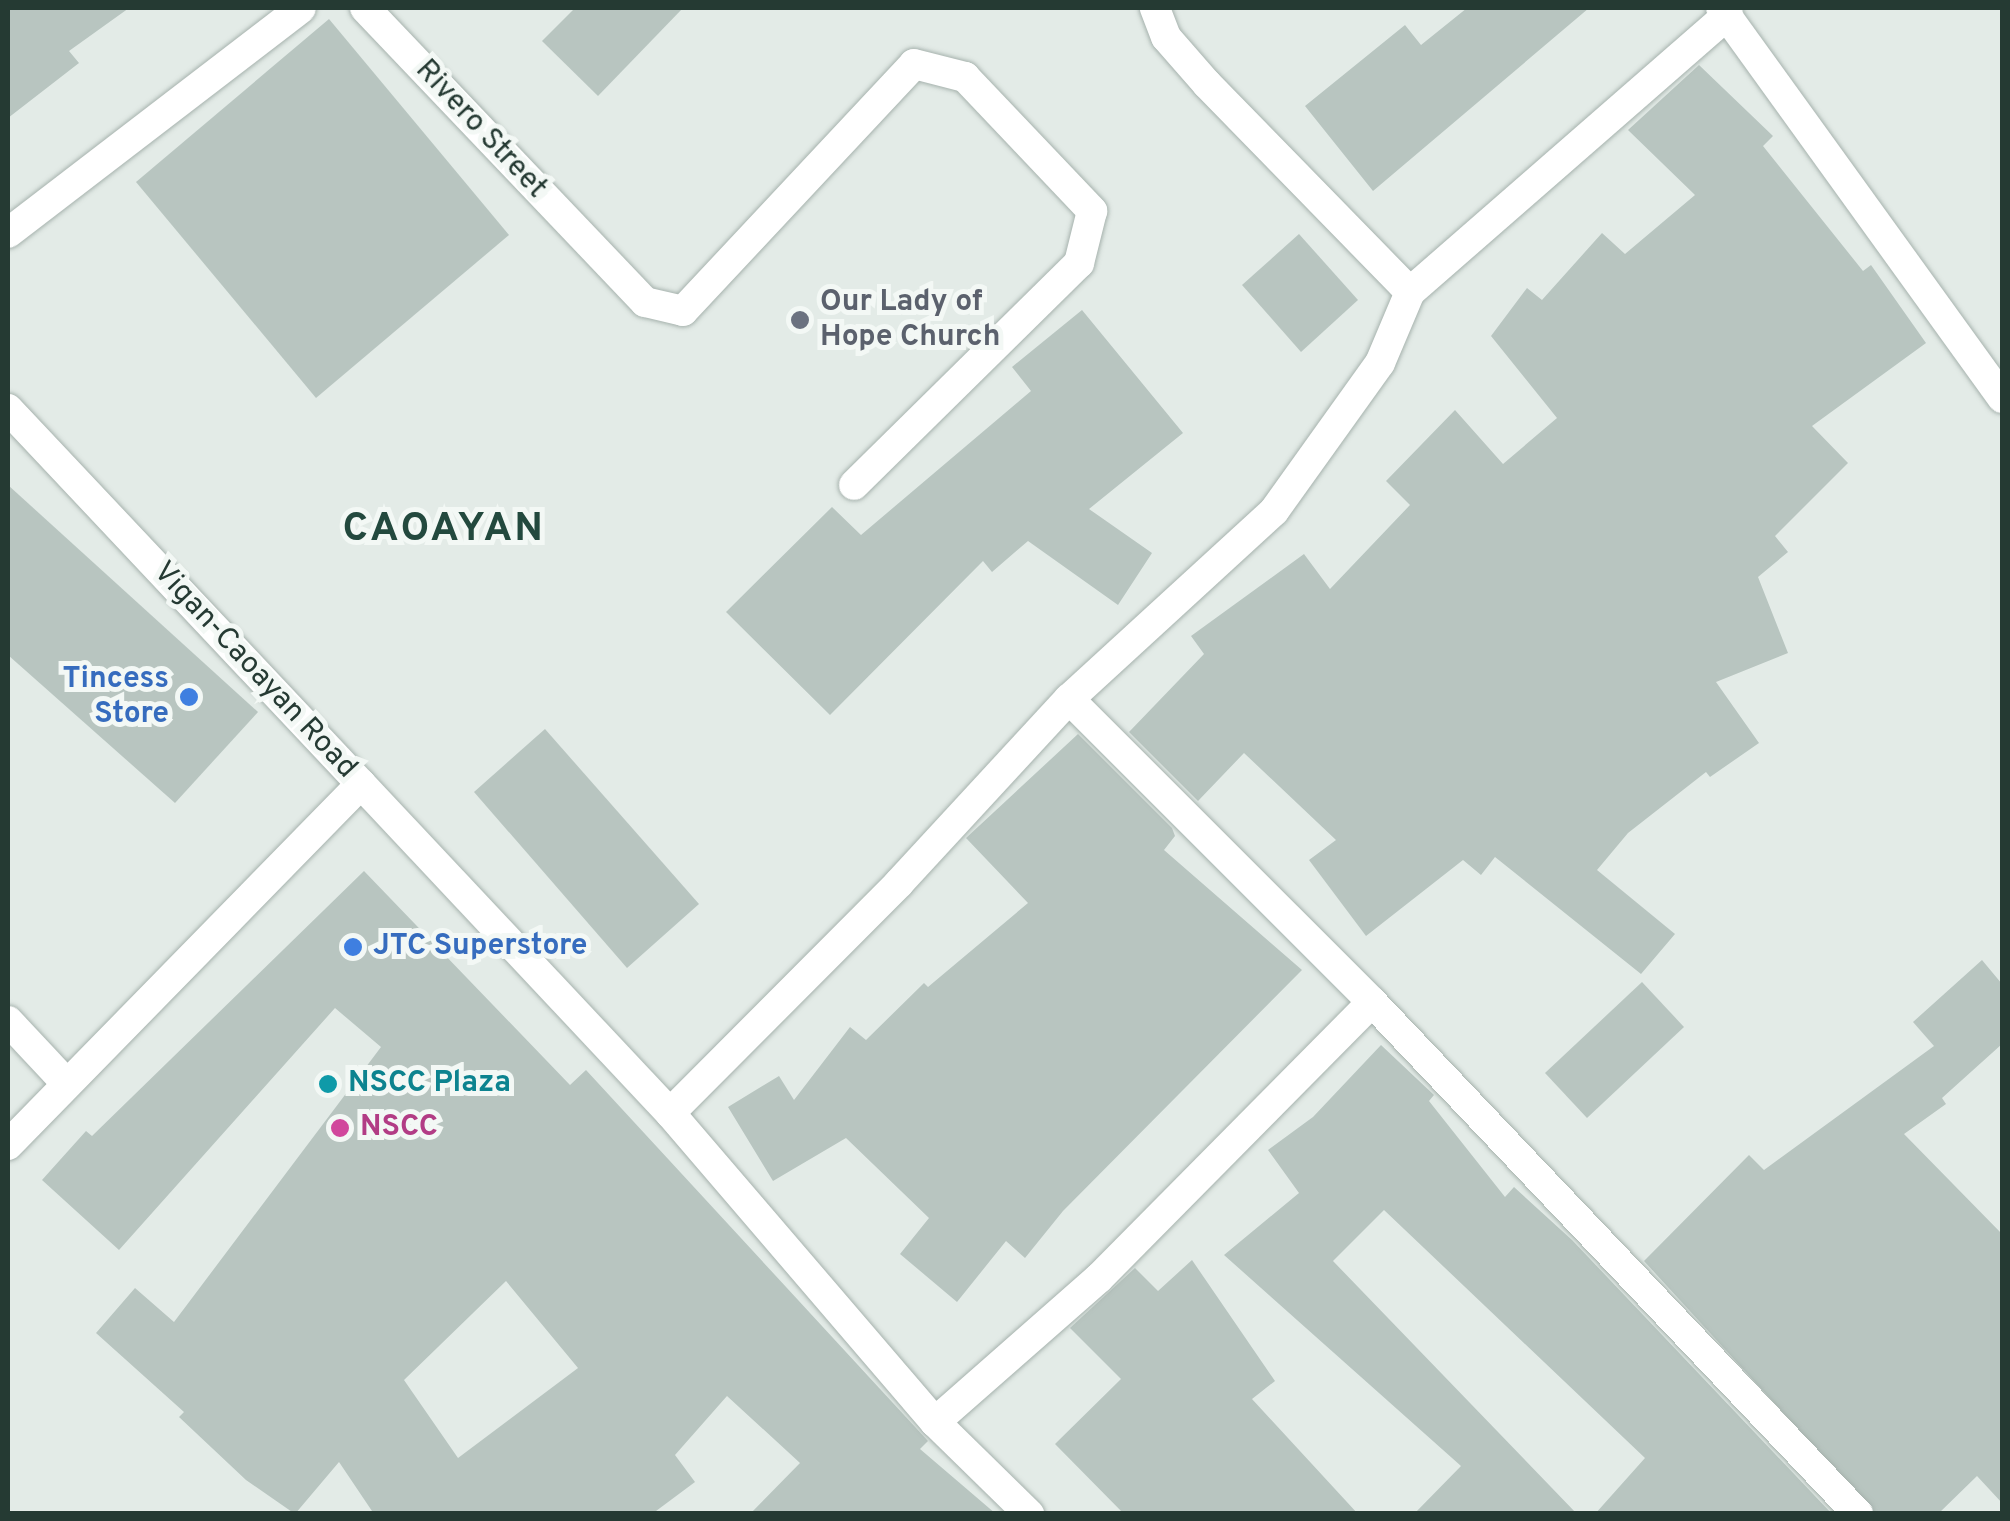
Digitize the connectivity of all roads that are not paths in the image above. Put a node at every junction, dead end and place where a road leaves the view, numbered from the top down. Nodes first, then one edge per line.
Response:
1 (301, 8) edge
2 (365, 8) edge
3 (1156, 8) edge
4 (1725, 12) edge
5 (8, 232) edge
6 (1410, 292) junction
7 (2002, 398) edge
8 (8, 408) edge
9 (854, 485) dead end
10 (1070, 699) junction
11 (361, 784) junction
12 (1372, 1002) junction
13 (8, 1020) edge
14 (64, 1082) junction
15 (670, 1113) junction
16 (8, 1144) edge
17 (935, 1422) junction
18 (1029, 1514) edge
19 (1858, 1514) edge

1 - 5 street
2 - 9 street, Rivero Street
3 - 6 street
4 - 6 street
4 - 7 street
6 - 10 street
8 - 11 street, Vigan-Caoayan Road
10 - 12 street
10 - 15 street
11 - 14 street, Vigan-Caoayan Road
11 - 15 street
12 - 17 street
12 - 19 street
13 - 14 street
14 - 16 street, Vigan-Caoayan Road
15 - 17 street
17 - 18 street

